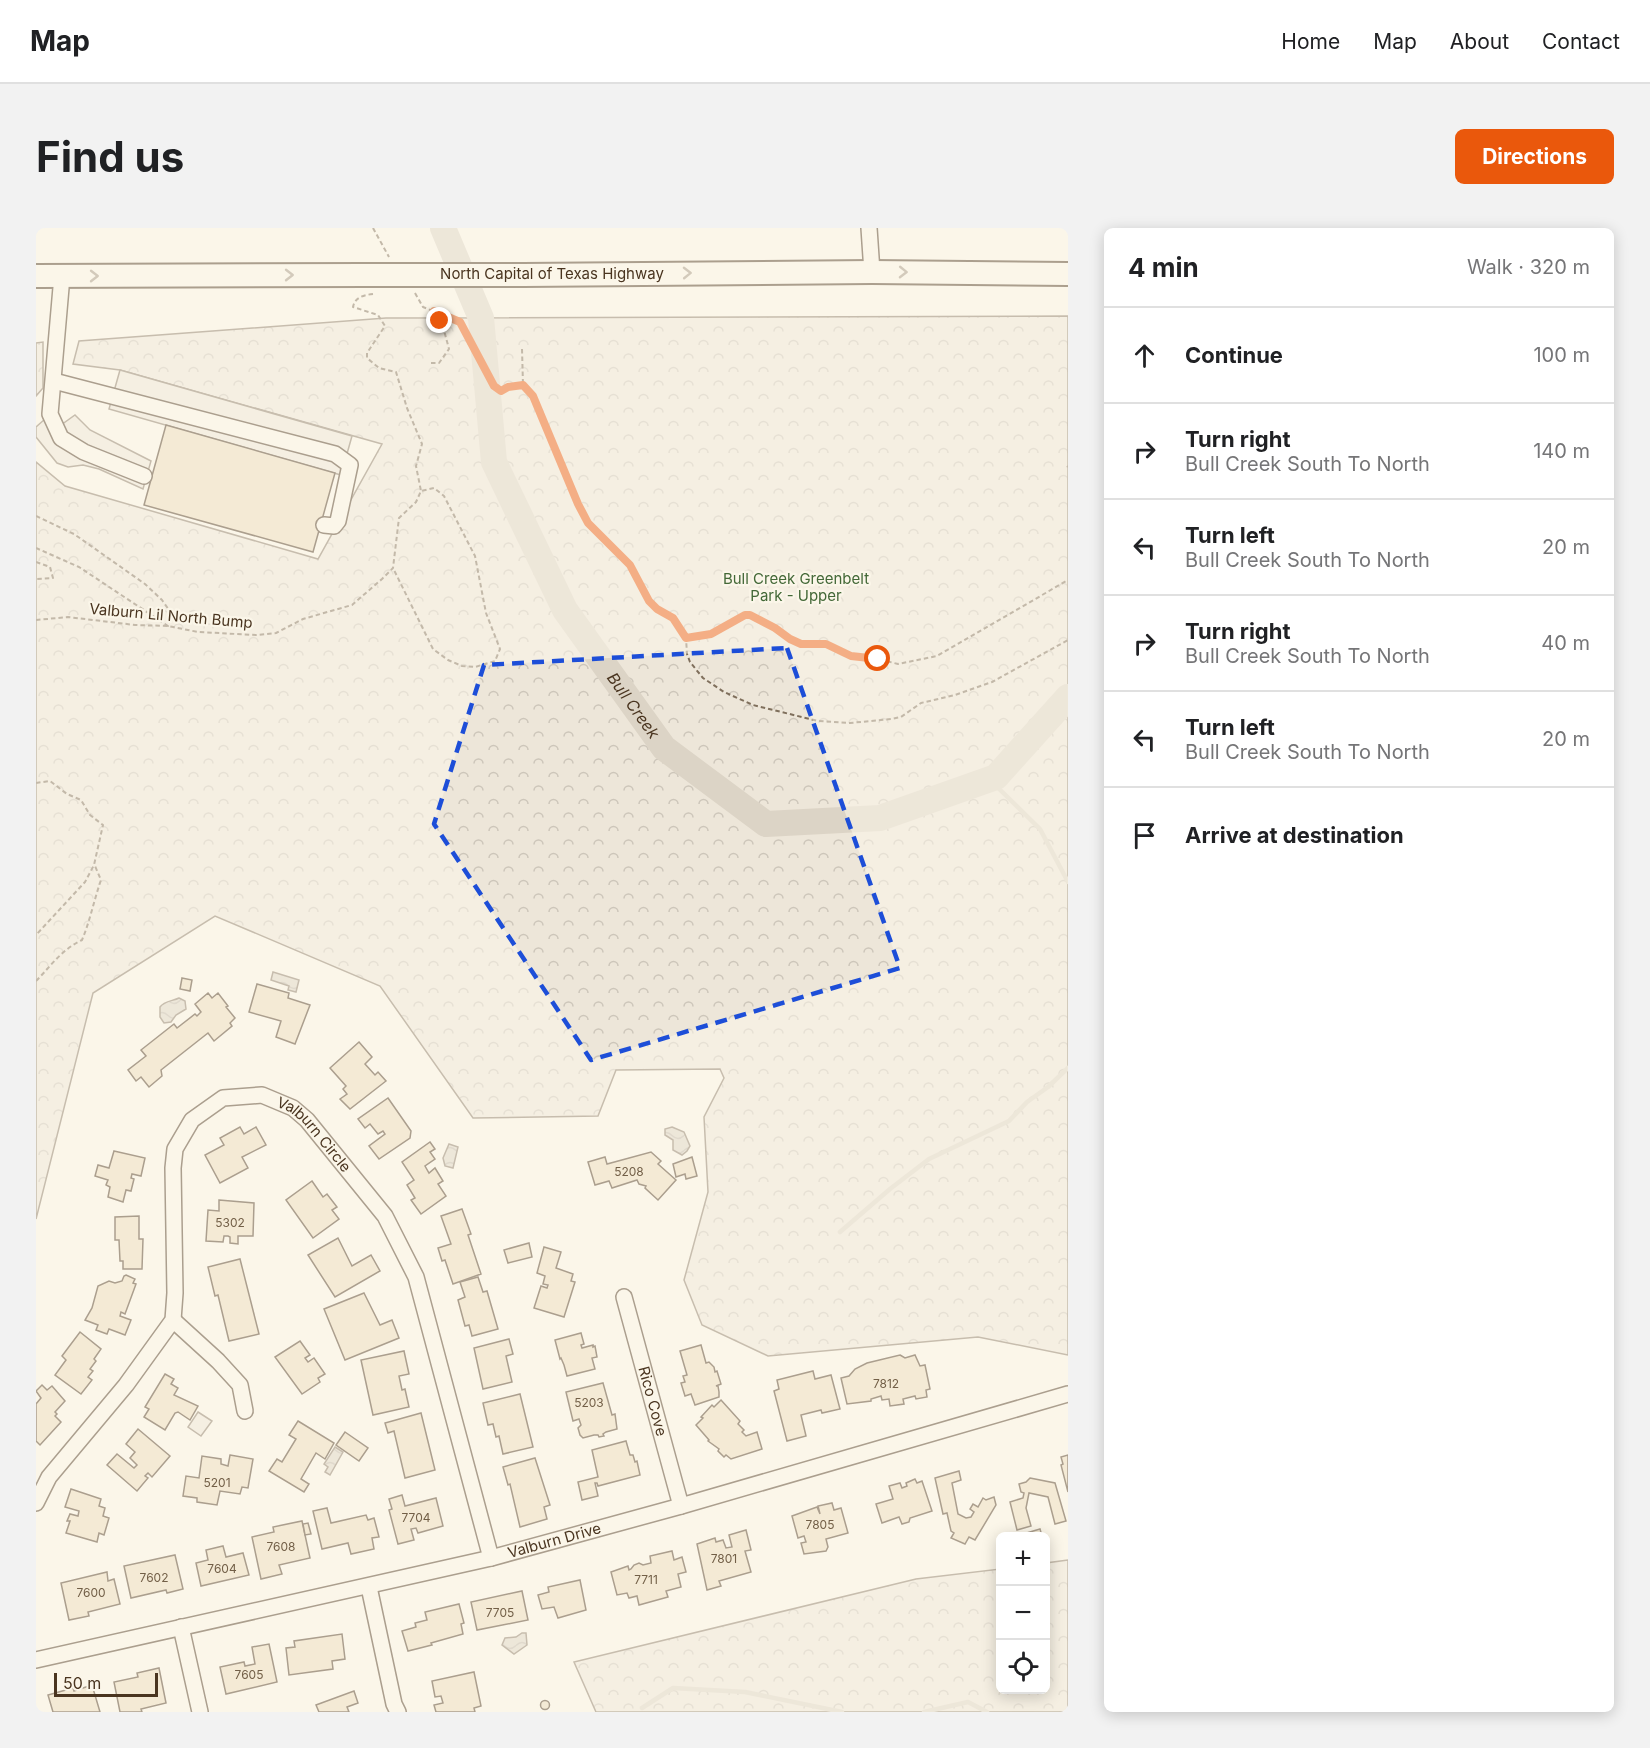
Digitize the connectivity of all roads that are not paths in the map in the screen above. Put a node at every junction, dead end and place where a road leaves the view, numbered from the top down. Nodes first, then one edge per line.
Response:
1 (869, 228) edge
2 (873, 272) junction
3 (1068, 274) edge
4 (36, 276) edge
5 (62, 276) junction
6 (54, 381) junction
7 (144, 476) dead end
8 (324, 525) dead end
9 (624, 1297) dead end
10 (173, 1320) junction
11 (1068, 1394) edge
12 (245, 1411) dead end
13 (36, 1503) edge
14 (681, 1506) junction
15 (491, 1558) junction
16 (369, 1587) junction
17 (181, 1627) junction
18 (36, 1660) edge
19 (200, 1712) edge
20 (398, 1712) edge

1 - 2 street
2 -> 3 highway, North Capital of Texas Highway
5 -> 2 highway, North Capital of Texas Highway, bridge
4 - 5 highway, North Capital of Texas Highway
5 - 6 street
6 - 7 street
6 - 8 street
9 - 14 street, Rico Cove
10 - 12 street
10 - 13 street
10 - 15 street, Valburn Circle
11 - 14 street, Valburn Drive
14 - 15 street, Valburn Drive
15 - 16 street, Valburn Drive
16 - 17 street, Valburn Drive
16 - 20 street
17 - 18 street, Valburn Drive
17 - 19 street

